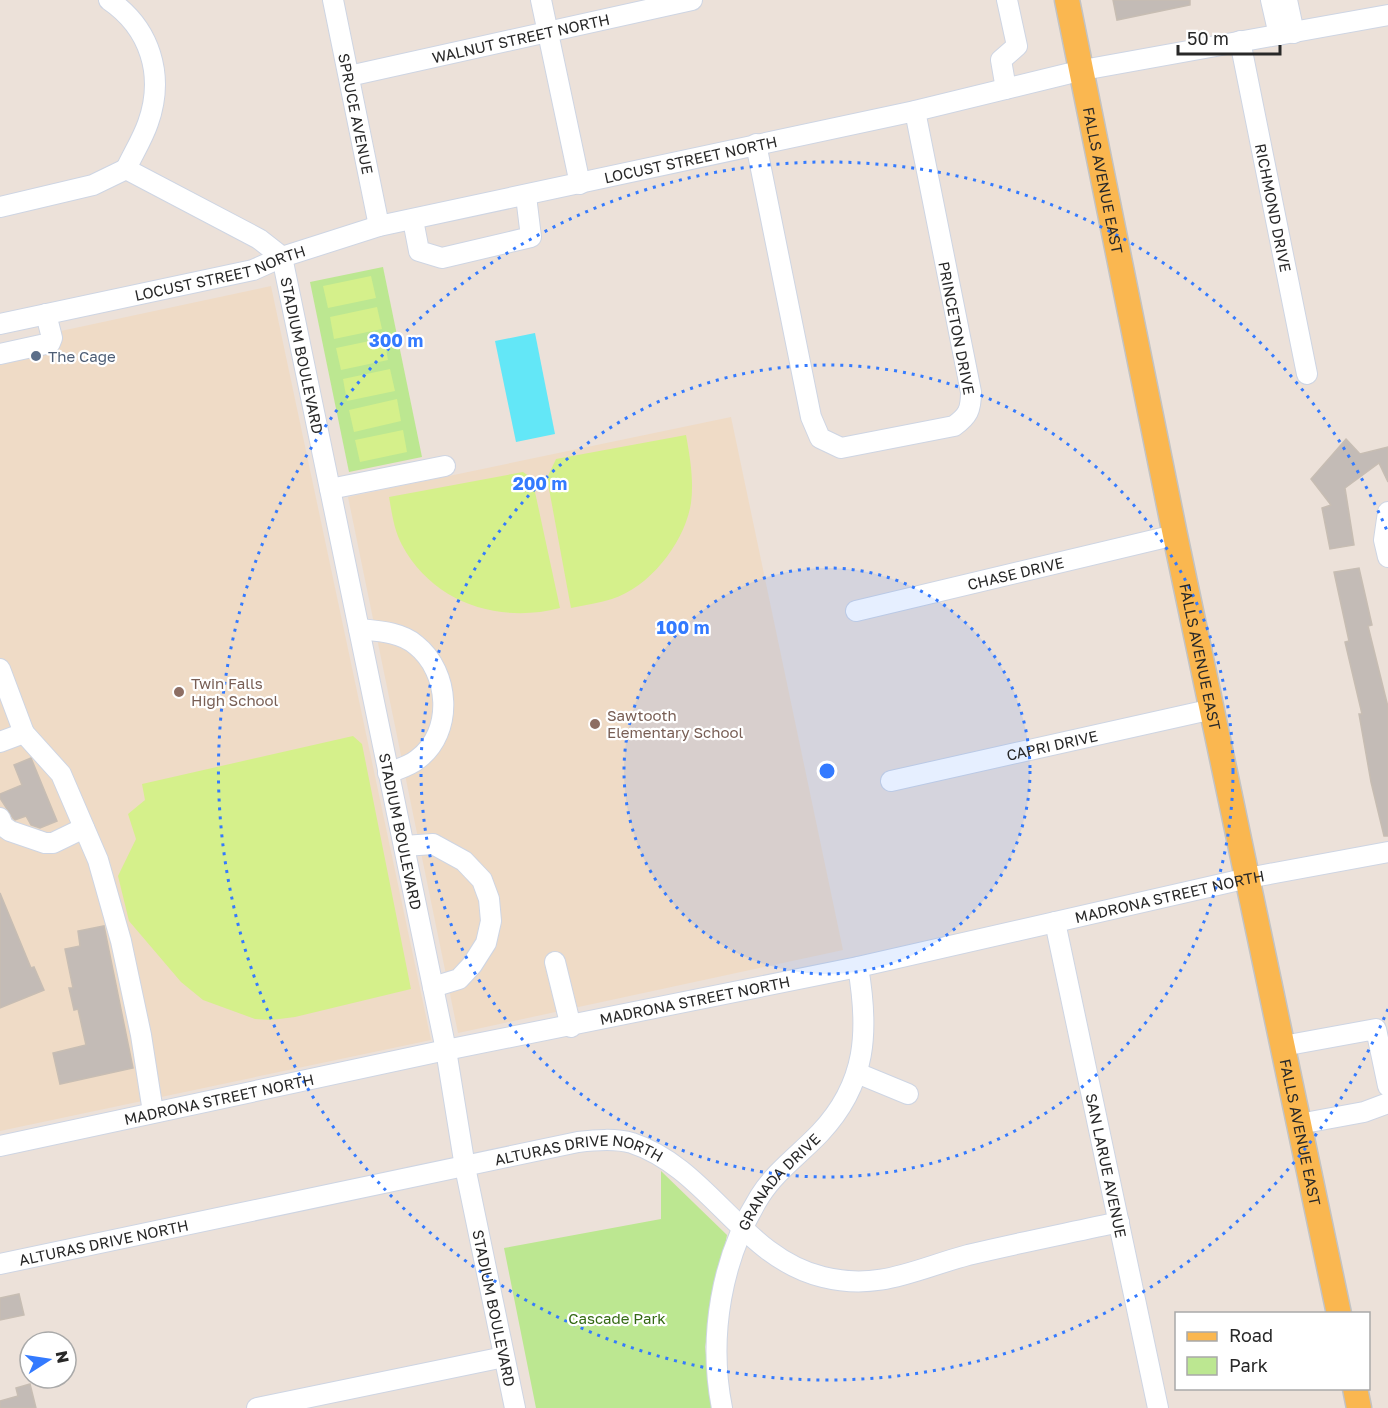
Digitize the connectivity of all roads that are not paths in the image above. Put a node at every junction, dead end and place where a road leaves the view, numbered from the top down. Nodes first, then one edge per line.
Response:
1 (109, 0) edge
2 (333, 0) edge
3 (541, 0) edge
4 (692, 0) edge
5 (1007, 0) edge
6 (1067, 0) edge
7 (1272, 0) edge
8 (1287, 0) edge
9 (1388, 15) edge
10 (548, 32) junction
11 (1286, 34) junction
12 (1240, 41) junction
13 (1083, 70) junction
14 (349, 76) junction
15 (1006, 88) junction
16 (915, 111) junction
17 (756, 144) junction
18 (126, 169) junction
19 (580, 184) junction
20 (526, 196) junction
21 (0, 207) edge
22 (412, 220) junction
23 (379, 226) junction
24 (282, 258) junction
25 (46, 314) junction
26 (0, 324) edge
27 (0, 354) edge
28 (1307, 374) dead end
29 (445, 466) dead end
30 (330, 489) junction
31 (1388, 512) edge
32 (1175, 535) junction
33 (1388, 557) edge
34 (856, 611) dead end
35 (359, 629) junction
36 (0, 669) edge
37 (1213, 709) junction
38 (24, 733) junction
39 (0, 742) edge
40 (388, 773) junction
41 (891, 781) dead end
42 (0, 818) edge
43 (84, 828) junction
44 (404, 846) junction
45 (1388, 852) edge
46 (1248, 878) junction
47 (1055, 922) junction
48 (555, 962) dead end
49 (858, 967) junction
50 (433, 987) junction
51 (571, 1027) junction
52 (1283, 1046) junction
53 (446, 1050) junction
54 (857, 1073) junction
55 (1388, 1086) edge
56 (908, 1094) dead end
57 (1388, 1103) edge
58 (153, 1112) junction
59 (1299, 1124) junction
60 (0, 1146) edge
61 (465, 1167) junction
62 (1119, 1222) junction
63 (741, 1230) junction
64 (0, 1264) edge
65 (1339, 1312) edge
66 (504, 1357) junction
67 (1354, 1390) edge
68 (257, 1408) edge
69 (515, 1408) edge
70 (722, 1408) edge
71 (1158, 1408) edge
72 (1359, 1408) edge

1 - 18 street
2 - 14 street, SPRUCE AVENUE
3 - 10 street
4 - 10 street, WALNUT STREET NORTH
5 - 15 street
6 - 13 main road, FALLS AVENUE EAST
7 - 11 street
8 - 11 street
9 - 11 street, LOCUST STREET NORTH
10 - 14 street, WALNUT STREET NORTH
10 - 19 street
11 - 12 street, LOCUST STREET NORTH
12 - 13 street, LOCUST STREET NORTH
12 - 28 street, RICHMOND DRIVE
13 - 15 street, LOCUST STREET NORTH
13 - 32 main road, FALLS AVENUE EAST
14 - 23 street, SPRUCE AVENUE
15 - 16 street, LOCUST STREET NORTH
16 - 17 street, LOCUST STREET NORTH
16 - 17 street, PRINCETON DRIVE
17 - 19 street, LOCUST STREET NORTH
18 - 21 street
18 - 24 street
19 - 20 street, LOCUST STREET NORTH
20 - 22 street, LOCUST STREET NORTH
20 - 22 street
22 - 23 street, LOCUST STREET NORTH
23 - 24 street, LOCUST STREET NORTH
24 - 25 street, LOCUST STREET NORTH
24 - 30 street, STADIUM BOULEVARD
25 - 26 street, LOCUST STREET NORTH
25 - 27 street
29 - 30 street
30 - 35 street, STADIUM BOULEVARD
31 - 33 street
32 - 34 street, CHASE DRIVE
32 - 37 main road, FALLS AVENUE EAST
35 - 40 street, STADIUM BOULEVARD
35 - 40 street
36 - 38 street
37 - 41 street, CAPRI DRIVE
37 - 46 main road, FALLS AVENUE EAST
38 - 39 street
38 - 43 street
40 - 44 street, STADIUM BOULEVARD
42 - 43 street
43 - 58 street
44 - 50 street, STADIUM BOULEVARD
44 - 50 street
45 - 46 street, MADRONA STREET NORTH
46 - 47 street, MADRONA STREET NORTH
46 - 52 main road, FALLS AVENUE EAST
47 - 49 street, MADRONA STREET NORTH
47 - 62 street, SAN LARUE AVENUE
48 - 51 street
49 - 51 street, MADRONA STREET NORTH
49 - 54 street, GRANADA DRIVE
50 - 53 street, STADIUM BOULEVARD
51 - 53 street, MADRONA STREET NORTH
52 - 55 street
52 - 59 main road, FALLS AVENUE EAST
53 - 58 street, MADRONA STREET NORTH
53 - 61 street, STADIUM BOULEVARD
54 - 56 street
54 - 63 street, GRANADA DRIVE
57 - 59 street
58 - 60 street, MADRONA STREET NORTH
59 - 65 main road, FALLS AVENUE EAST
61 - 63 street, ALTURAS DRIVE NORTH
61 - 64 street, ALTURAS DRIVE NORTH
61 - 66 street, STADIUM BOULEVARD
62 - 63 street, ALTURAS DRIVE NORTH
62 - 71 street, SAN LARUE AVENUE
63 - 70 street, GRANADA DRIVE
66 - 68 street
66 - 69 street, STADIUM BOULEVARD
67 - 72 main road

